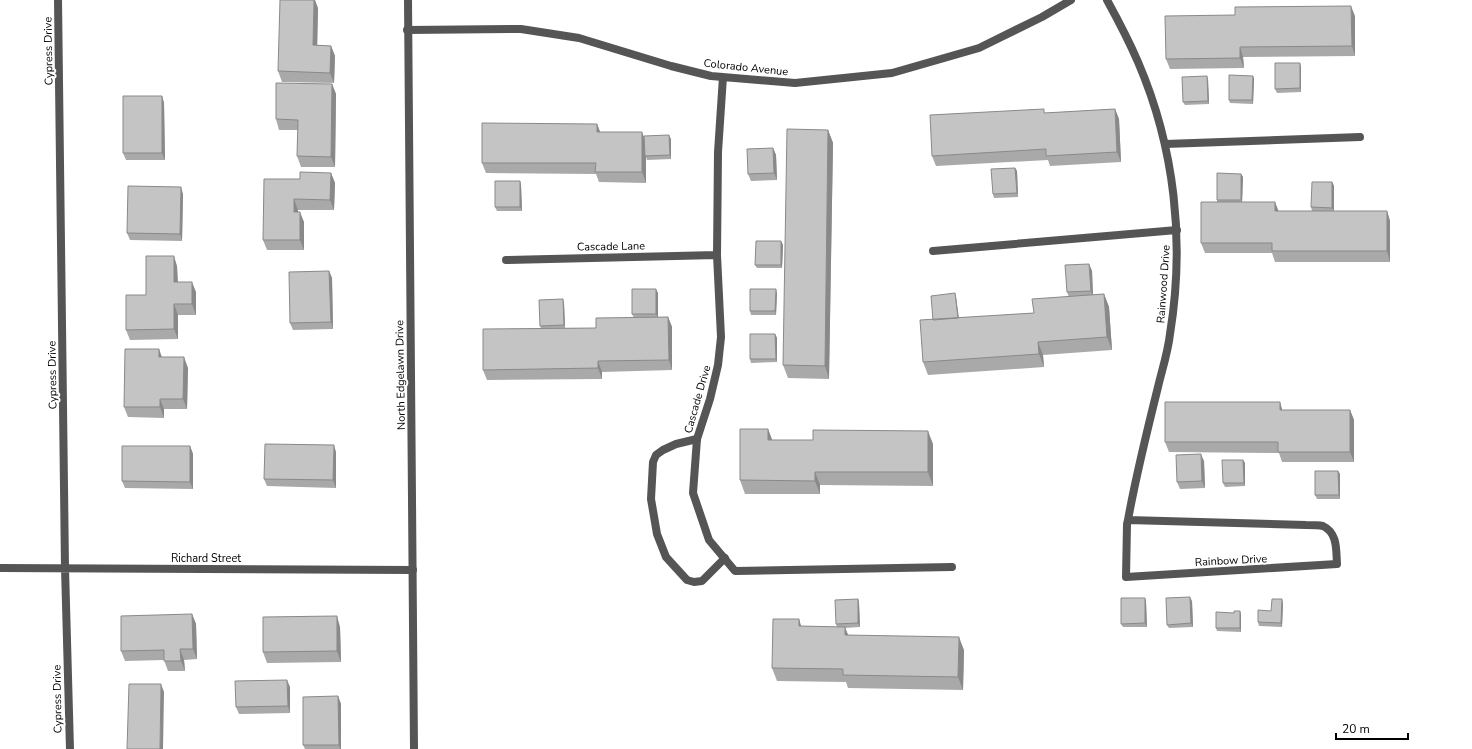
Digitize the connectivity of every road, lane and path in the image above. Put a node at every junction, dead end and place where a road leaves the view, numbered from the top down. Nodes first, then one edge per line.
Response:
1 (58, 0) edge
2 (408, 0) edge
3 (1071, 0) edge
4 (1107, 0) edge
5 (407, 30) junction
6 (723, 77) junction
7 (1360, 137) dead end
8 (1165, 144) junction
9 (1177, 230) junction
10 (932, 251) dead end
11 (717, 255) junction
12 (506, 260) dead end
13 (697, 439) junction
14 (1128, 520) junction
15 (725, 558) junction
16 (952, 567) dead end
17 (0, 568) edge
18 (65, 568) junction
19 (412, 570) junction
20 (1126, 577) joint
21 (70, 749) edge
22 (414, 749) edge

1 - 18 street, Cypress Drive
2 - 5 street, North Edgelawn Drive
3 - 6 street, Colorado Avenue
4 - 8 street, Rainwood Drive
5 - 6 street, Colorado Avenue
5 - 19 street, North Edgelawn Drive
6 - 11 street, Cascade Drive
7 - 8 street
8 - 9 street, Rainwood Drive
9 - 10 street
9 - 14 street, Rainwood Drive
11 - 12 street, Cascade Lane
11 - 13 street, Cascade Drive
13 - 15 street, Cascade Drive
13 - 15 street
14 - 20 street, Rainwood Drive
14 - 20 street, Rainbow Drive
15 - 16 street, Cascade Drive
17 - 18 street, Richard Street
18 - 19 street, Richard Street
18 - 21 street, Cypress Drive
19 - 22 street, North Edgelawn Drive

